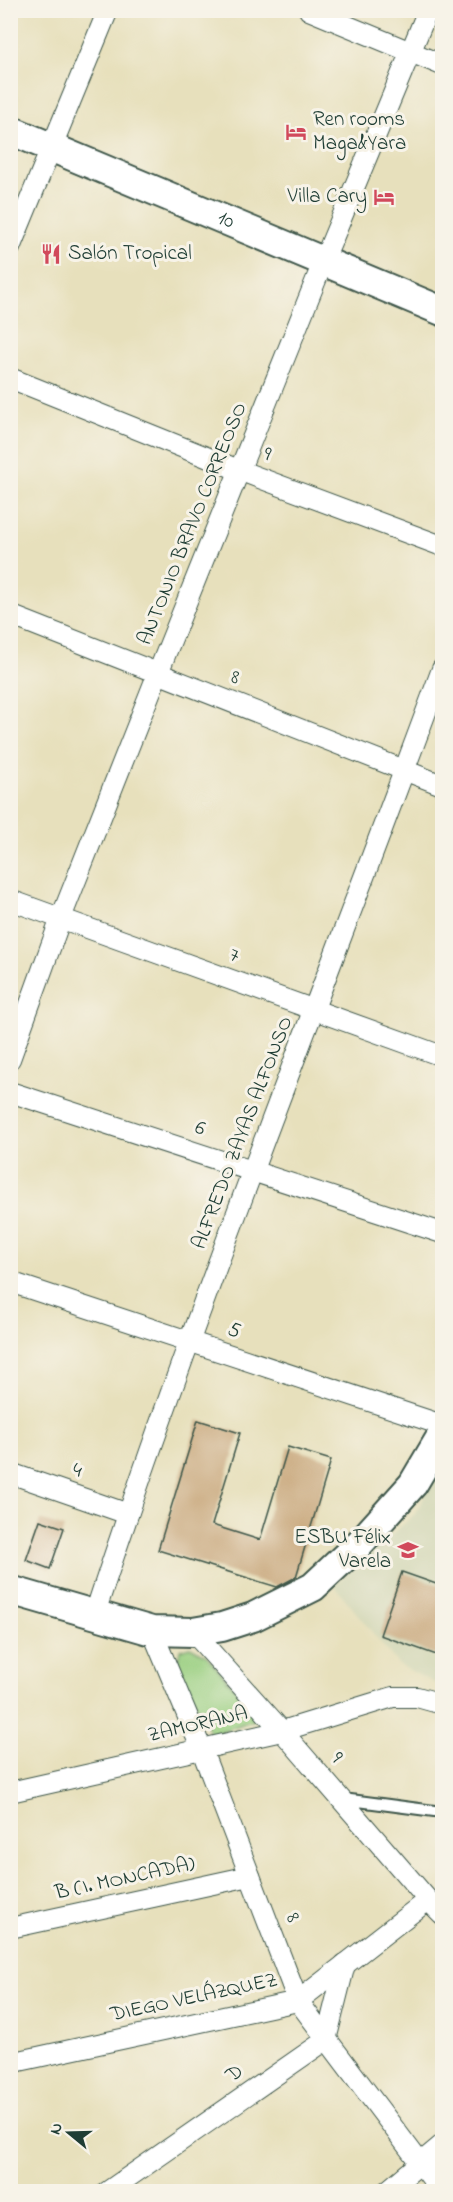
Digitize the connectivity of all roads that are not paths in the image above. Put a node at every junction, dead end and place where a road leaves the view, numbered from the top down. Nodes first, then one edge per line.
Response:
1 (108, 10) edge
2 (309, 10) edge
3 (428, 10) edge
4 (411, 52) junction
5 (442, 65) edge
6 (10, 130) edge
7 (53, 147) junction
8 (10, 248) edge
9 (324, 260) junction
10 (442, 311) edge
11 (10, 378) edge
12 (241, 471) junction
13 (442, 546) edge
14 (10, 615) edge
15 (442, 669) edge
16 (158, 673) junction
17 (405, 771) junction
18 (442, 785) edge
19 (10, 900) edge
20 (61, 918) junction
21 (314, 1011) junction
22 (442, 1056) edge
23 (10, 1059) edge
24 (10, 1092) edge
25 (253, 1171) junction
26 (442, 1233) edge
27 (10, 1282) edge
28 (191, 1342) junction
29 (442, 1425) edge
30 (442, 1435) edge
31 (10, 1473) edge
32 (128, 1514) junction
33 (10, 1590) edge
34 (94, 1616) junction
35 (152, 1631) junction
36 (193, 1632) junction
37 (442, 1704) edge
38 (282, 1731) junction
39 (201, 1748) junction
40 (10, 1792) edge
41 (339, 1799) junction
42 (442, 1812) edge
43 (250, 1876) junction
44 (428, 1900) junction
45 (442, 1914) edge
46 (10, 1928) edge
47 (345, 1964) junction
48 (298, 2001) junction
49 (326, 2040) junction
50 (10, 2063) edge
51 (442, 2145) edge
52 (420, 2164) junction
53 (107, 2192) edge
54 (386, 2192) edge
55 (442, 2192) edge

1 - 7 street
2 - 4 street
3 - 4 street, ANTONIO BRAVO CORREOSO
4 - 5 street
4 - 9 street, ANTONIO BRAVO CORREOSO
6 - 7 main road, 10
7 - 8 street
7 - 9 main road, 10
9 - 10 main road, 10
9 - 12 street, ANTONIO BRAVO CORREOSO
11 - 12 street, 9
12 - 13 street, 9
12 - 16 street, ANTONIO BRAVO CORREOSO
14 - 16 street, 8
15 - 17 street, ALFREDO ZAYAS ALFONSO
16 - 17 street, 8
16 - 20 street, ANTONIO BRAVO CORREOSO
17 - 18 street, 8
17 - 21 street, ALFREDO ZAYAS ALFONSO
19 - 20 street, 7
20 - 21 street, 7
20 - 23 street, ANTONIO BRAVO CORREOSO
21 - 22 street, 7
21 - 25 street, ALFREDO ZAYAS ALFONSO
24 - 25 street, 6
25 - 26 street, 6
25 - 28 street, ALFREDO ZAYAS ALFONSO
27 - 28 street, 5
28 - 29 street, 5
28 - 32 street, ALFREDO ZAYAS ALFONSO
30 - 36 main road
31 - 32 street, 4
32 - 34 street, ALFREDO ZAYAS ALFONSO
33 - 34 main road
34 - 35 main road
35 - 36 main road
35 - 39 street, 8
36 - 38 street, 9
37 - 38 street, ZAMORANA
38 - 39 street, ZAMORANA
38 - 41 street, 9
39 - 40 street, ZAMORANA
39 - 43 street, 8
41 - 42 lane
41 - 44 street, 9
43 - 46 street, B (I. MONCADA)
43 - 48 street, 8
44 - 45 street, 9
44 - 47 street, DIEGO VELÁZQUEZ
47 - 48 street, DIEGO VELÁZQUEZ
47 - 49 street
48 - 49 street, 8
48 - 50 street, DIEGO VELÁZQUEZ
49 - 52 street, 8
49 - 53 street, D
51 - 52 street
52 - 54 street
52 - 55 street, 8

